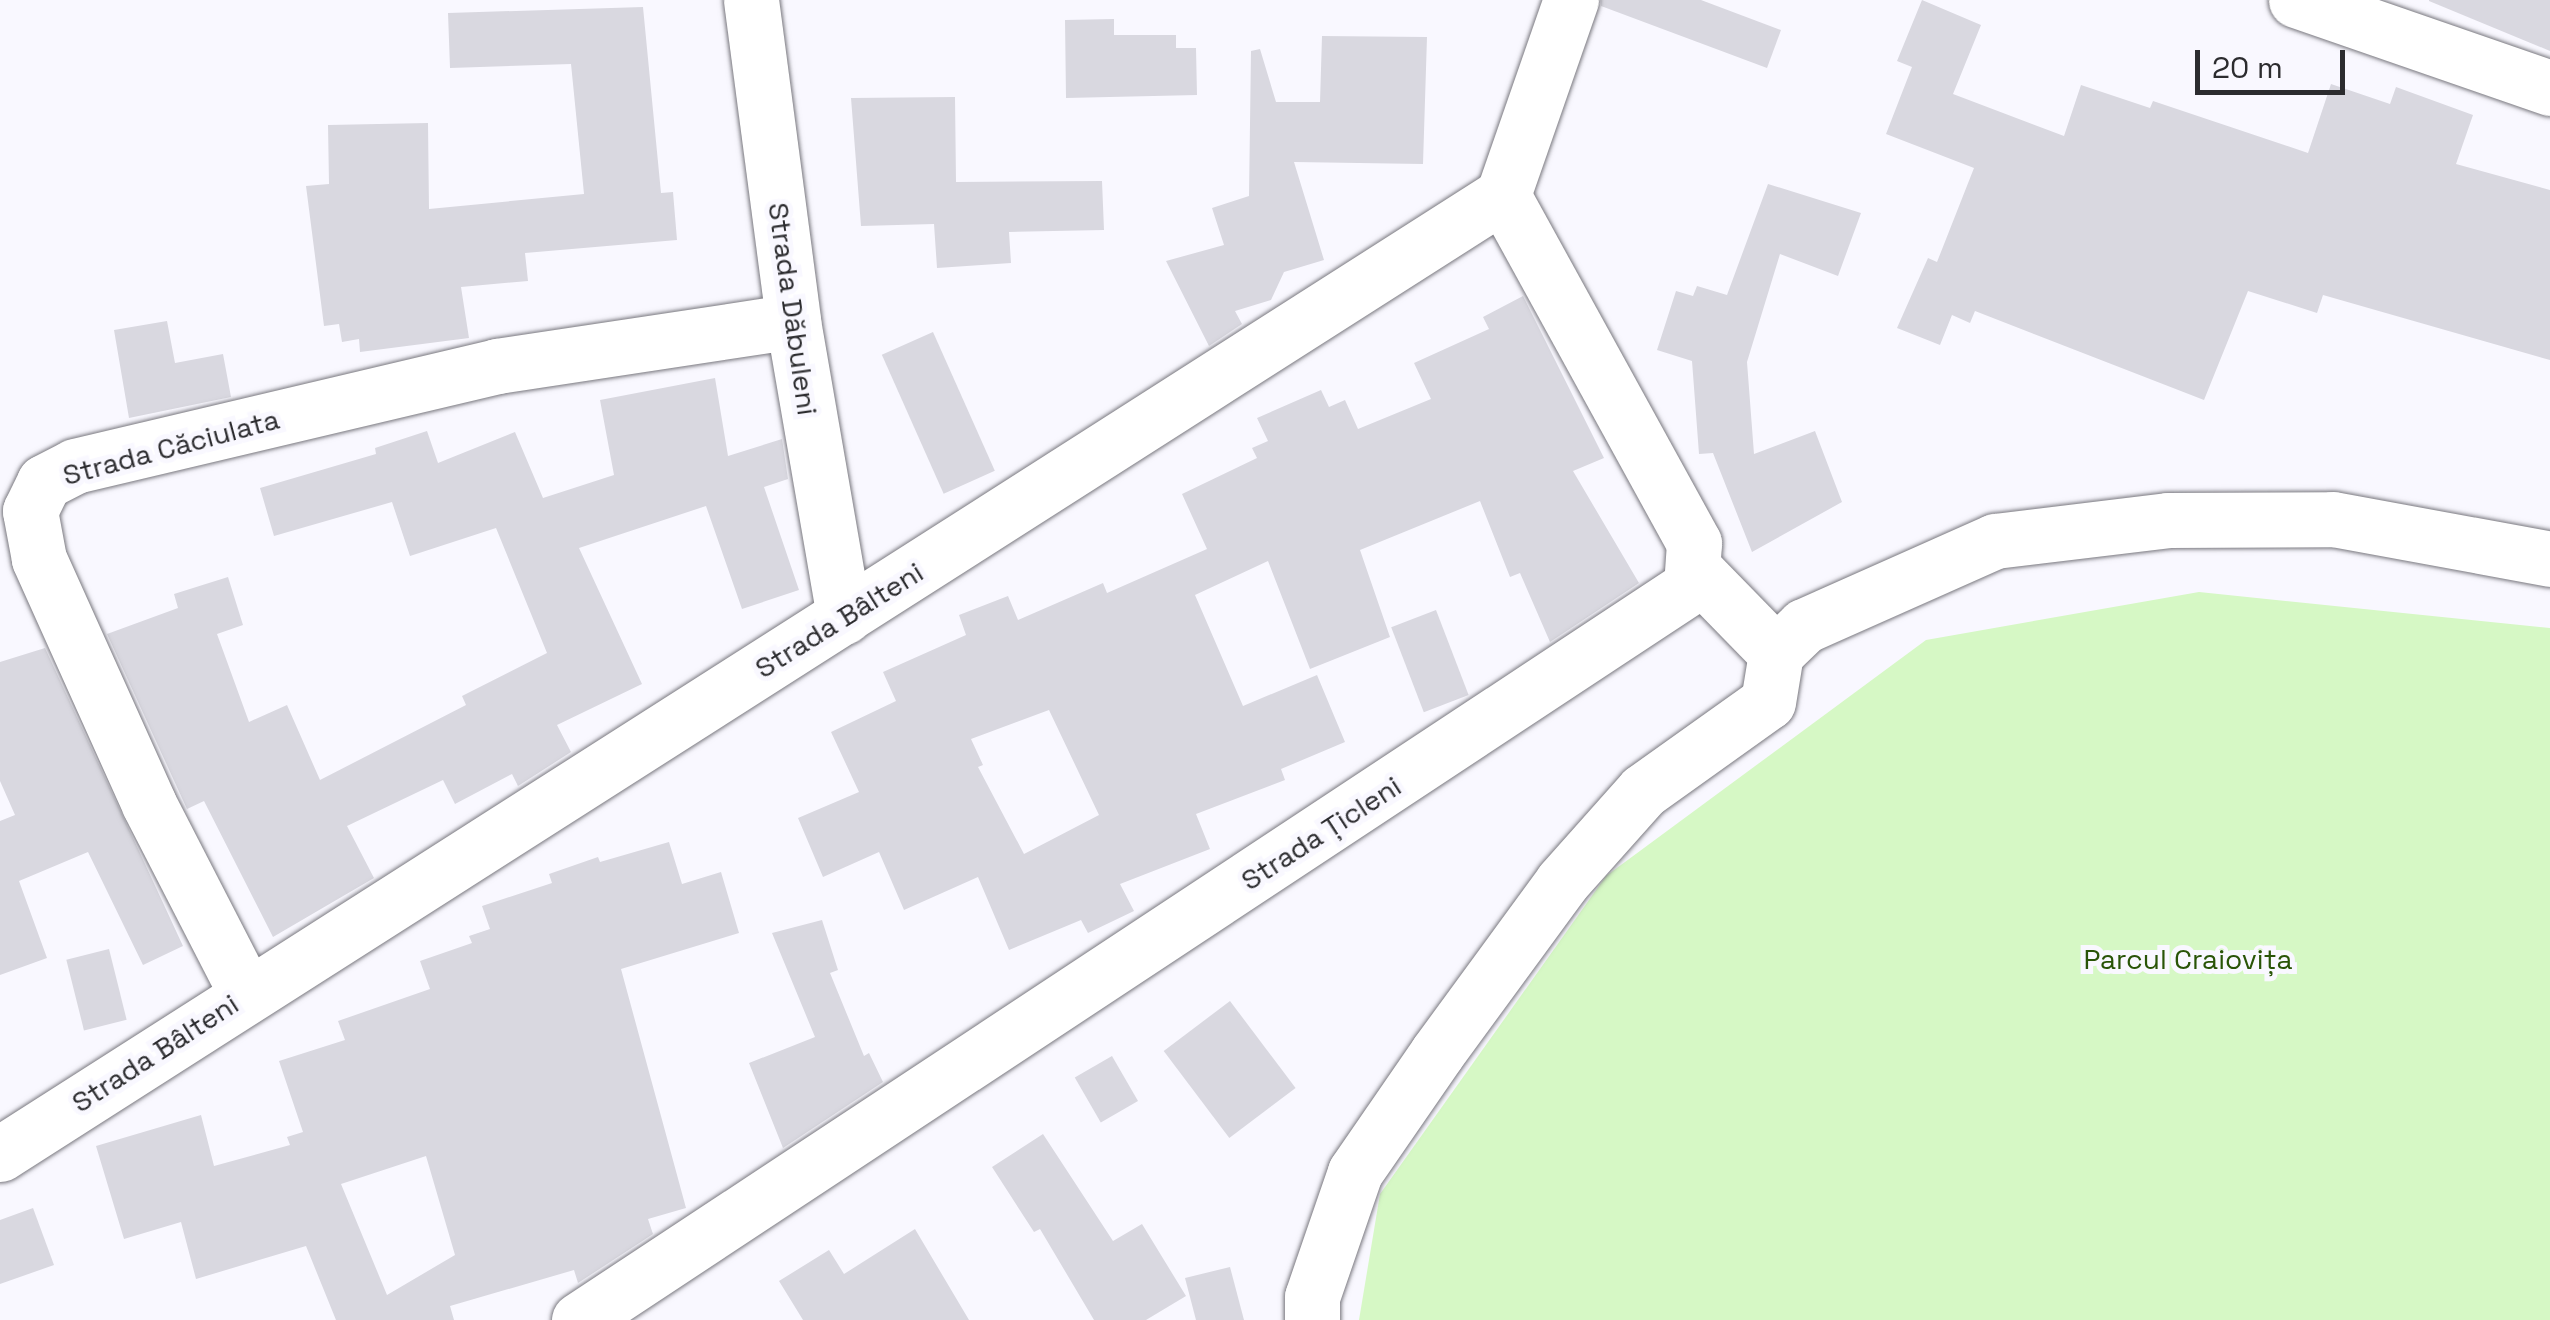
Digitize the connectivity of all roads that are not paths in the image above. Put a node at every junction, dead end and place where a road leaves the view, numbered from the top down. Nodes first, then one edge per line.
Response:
1 (751, 0) edge
2 (1572, 0) edge
3 (2296, 0) edge
4 (2550, 88) edge
5 (1503, 195) junction
6 (793, 321) junction
7 (2550, 559) edge
8 (1697, 572) junction
9 (844, 617) junction
10 (1776, 653) junction
11 (246, 994) junction
12 (0, 1154) edge
13 (580, 1320) edge
14 (1312, 1320) edge

1 - 6 street, Strada Dăbuleni
2 - 5 street
3 - 4 street
5 - 8 street
5 - 9 street, Strada Bâlteni
6 - 9 street, Strada Dăbuleni
6 - 11 street, Strada Căciulata
7 - 10 street
8 - 10 street
8 - 13 street, Strada Țicleni
9 - 11 street, Strada Bâlteni
10 - 14 street
11 - 12 street, Strada Bâlteni

